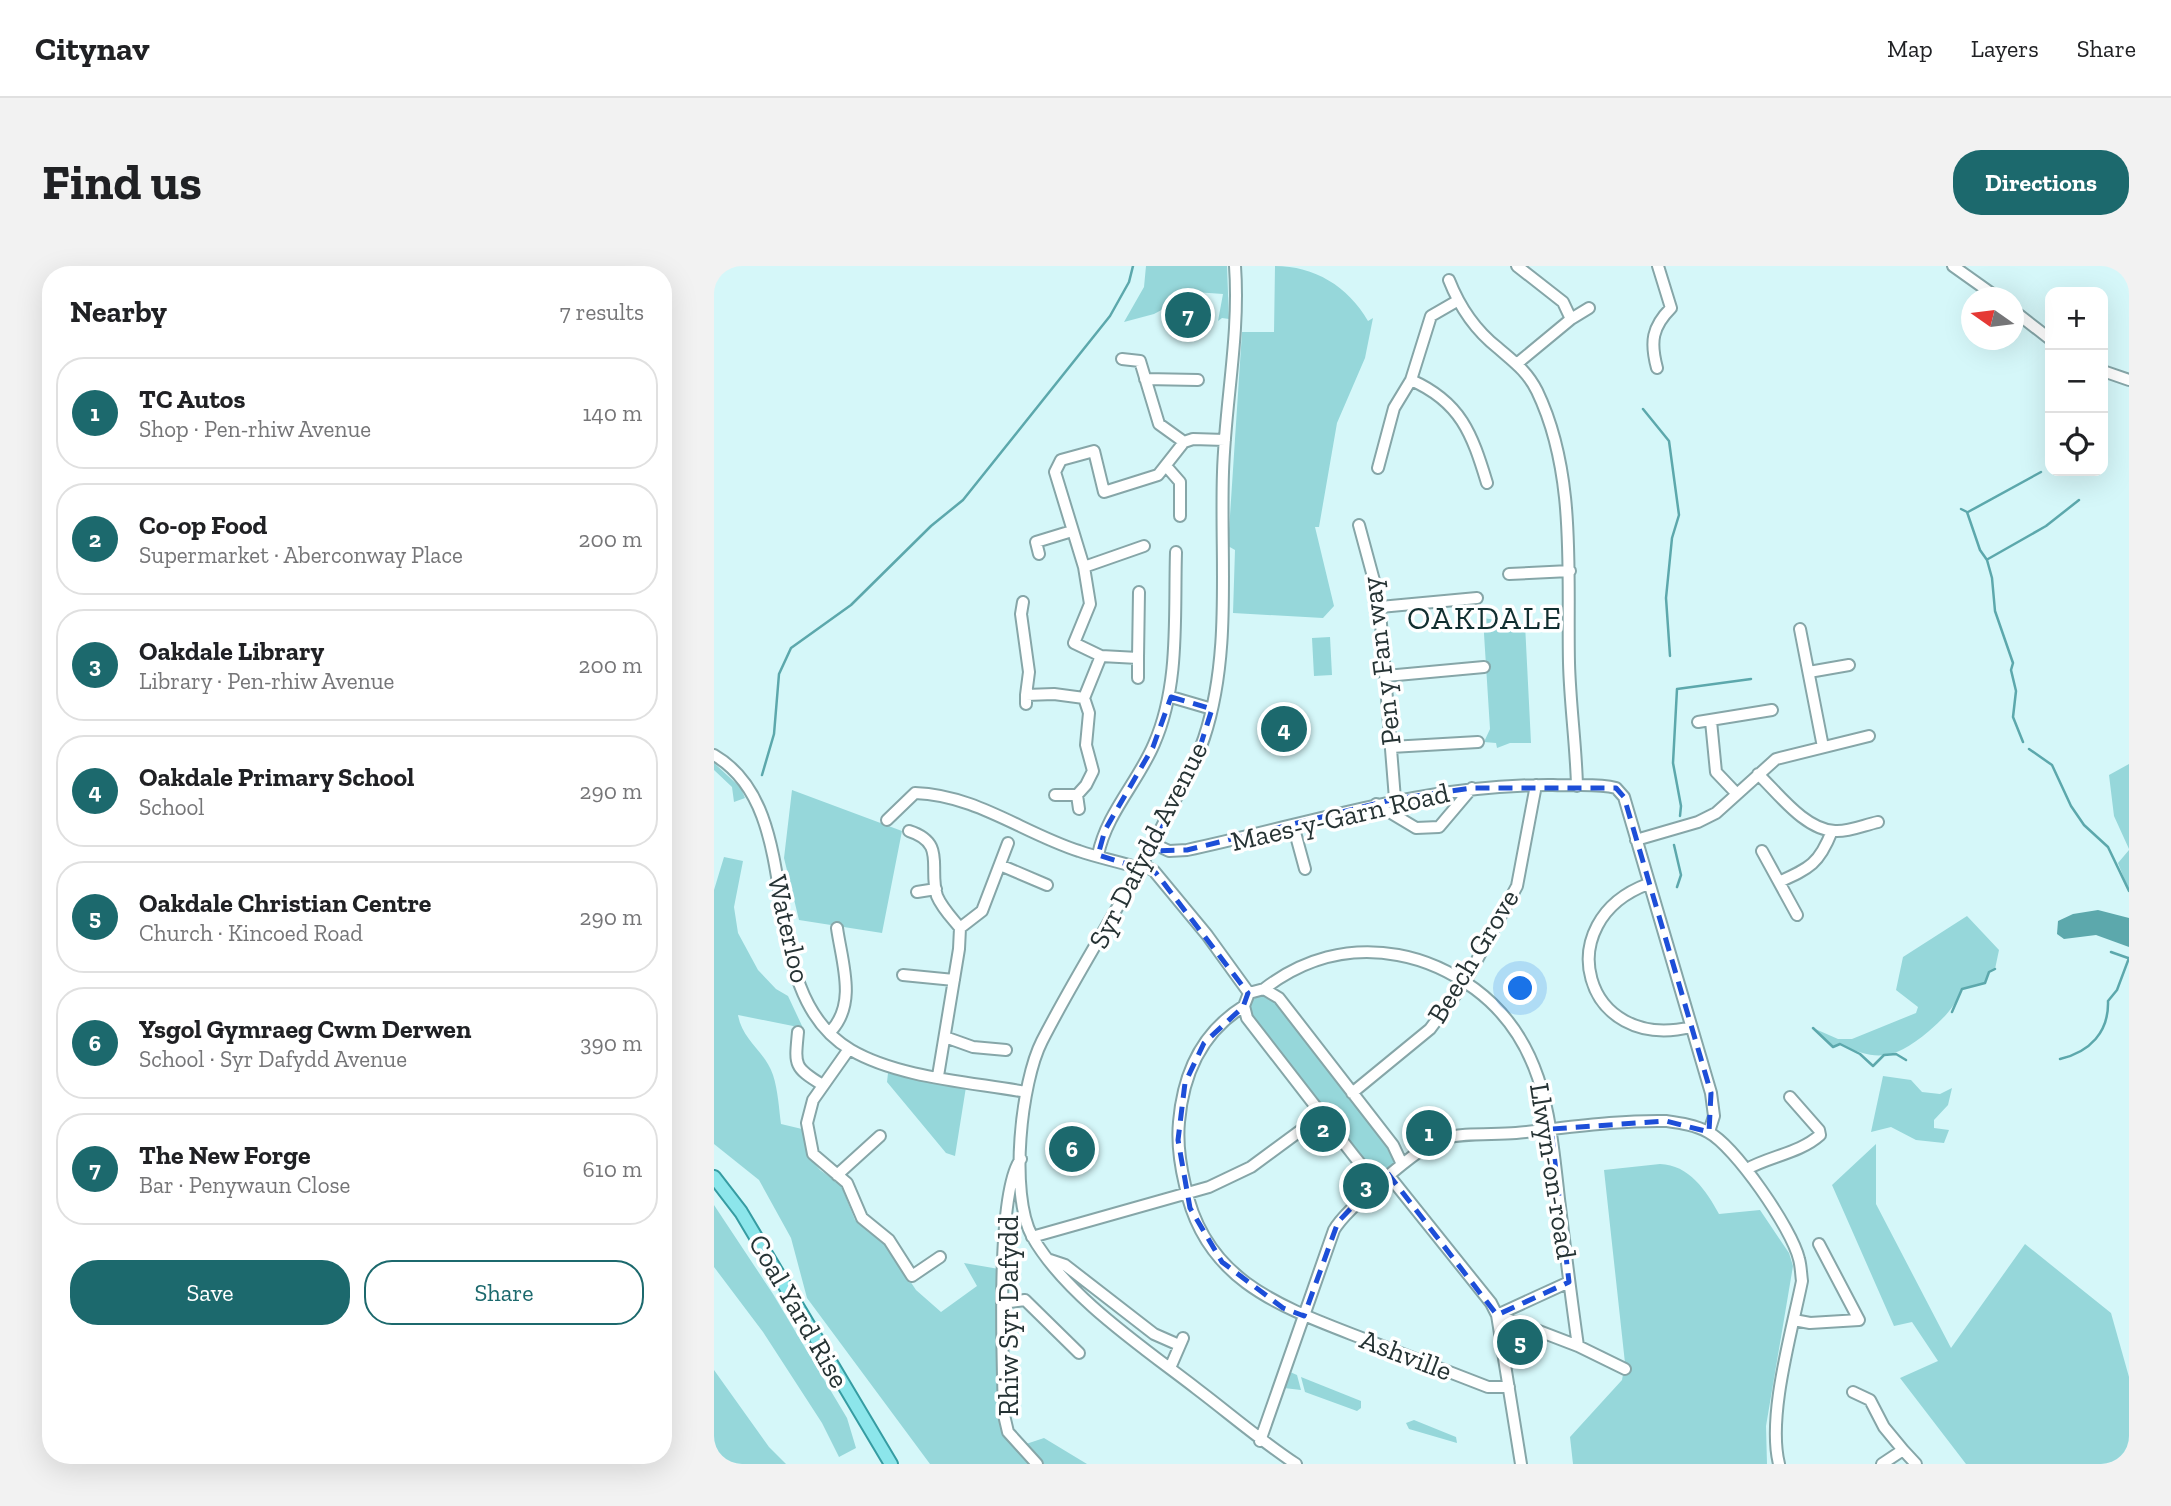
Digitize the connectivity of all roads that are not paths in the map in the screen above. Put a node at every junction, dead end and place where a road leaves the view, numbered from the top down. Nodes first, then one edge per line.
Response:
1 (1235, 266) edge
2 (1517, 266) edge
3 (1658, 266) edge
4 (1953, 266) edge
5 (1449, 280) dead end
6 (1983, 287) edge
7 (1457, 300) junction
8 (1589, 308) dead end
9 (1572, 318) junction
10 (2024, 319) edge
11 (2045, 335) edge
12 (1122, 359) dead end
13 (1519, 362) junction
14 (1657, 368) dead end
15 (2108, 374) edge
16 (1145, 379) junction
17 (1198, 380) dead end
18 (1411, 380) junction
19 (2129, 380) edge
20 (1225, 440) junction
21 (1184, 442) junction
22 (1166, 466) junction
23 (1378, 468) dead end
24 (1487, 483) dead end
25 (1180, 516) dead end
26 (1359, 525) dead end
27 (1033, 530) dead end
28 (1072, 531) junction
29 (1144, 546) dead end
30 (1176, 552) dead end
31 (1084, 567) junction
32 (1570, 571) junction
33 (1509, 574) dead end
34 (1139, 592) dead end
35 (1477, 598) dead end
36 (1023, 602) dead end
37 (1380, 607) junction
38 (1800, 629) dead end
39 (1101, 656) junction
40 (1139, 658) junction
41 (1849, 665) dead end
42 (1483, 667) dead end
43 (1809, 672) junction
44 (1386, 676) junction
45 (1138, 678) dead end
46 (1171, 697) junction
47 (1084, 698) junction
48 (1212, 709) junction
49 (1772, 710) dead end
50 (1711, 721) junction
51 (1698, 722) dead end
52 (1869, 736) dead end
53 (1478, 742) dead end
54 (1391, 747) junction
55 (1823, 747) junction
56 (714, 755) edge
57 (1758, 774) junction
58 (1536, 785) junction
59 (1577, 786) junction
60 (1472, 788) junction
61 (1737, 794) junction
62 (1055, 795) dead end
63 (1077, 795) junction
64 (1395, 799) junction
65 (1377, 804) junction
66 (1079, 809) dead end
67 (887, 820) dead end
68 (1878, 822) dead end
69 (1293, 825) junction
70 (909, 831) dead end
71 (1832, 831) junction
72 (1636, 840) junction
73 (1008, 843) dead end
74 (1154, 844) junction
75 (1762, 851) dead end
76 (1098, 855) junction
77 (1000, 865) junction
78 (1143, 867) junction
79 (1306, 869) dead end
80 (1779, 882) junction
81 (1648, 884) junction
82 (1047, 885) dead end
83 (936, 889) junction
84 (917, 892) dead end
85 (1797, 915) dead end
86 (837, 928) dead end
87 (960, 928) junction
88 (903, 975) dead end
89 (954, 980) junction
90 (1465, 982) junction
91 (1264, 989) junction
92 (1248, 993) junction
93 (1244, 1006) junction
94 (1691, 1027) junction
95 (831, 1031) junction
96 (798, 1032) dead end
97 (945, 1037) junction
98 (849, 1049) junction
99 (1006, 1049) dead end
100 (938, 1076) junction
101 (821, 1084) junction
102 (1026, 1092) junction
103 (1352, 1093) junction
104 (1790, 1097) dead end
105 (1323, 1114) junction
106 (1551, 1129) junction
107 (1709, 1132) junction
108 (880, 1136) dead end
109 (1021, 1159) junction
110 (1401, 1162) junction
111 (1746, 1169) junction
112 (837, 1175) junction
113 (714, 1177) edge
114 (1385, 1179) junction
115 (1186, 1195) junction
116 (1006, 1219) junction
117 (1030, 1232) junction
118 (1819, 1244) dead end
119 (940, 1257) dead end
120 (1050, 1260) junction
121 (1569, 1282) junction
122 (1002, 1303) junction
123 (1497, 1315) junction
124 (1304, 1316) junction
125 (1794, 1320) junction
126 (1578, 1346) junction
127 (1079, 1353) dead end
128 (1170, 1368) junction
129 (1625, 1369) dead end
130 (1509, 1387) junction
131 (1853, 1392) dead end
132 (1260, 1440) junction
133 (1902, 1450) junction
134 (891, 1464) edge
135 (1037, 1464) edge
136 (1296, 1464) edge
137 (1521, 1464) edge
138 (1779, 1464) edge
139 (1882, 1464) edge
140 (1916, 1464) edge

1 - 20 street, Syr Dafydd Avenue
2 - 9 street
3 - 14 street
4 - 6 street
5 - 7 street
7 - 13 street
7 - 18 street
8 - 9 street
9 - 13 street
10 - 11 street
12 - 16 street
13 - 32 street
15 - 19 street
16 - 17 street
16 - 21 street
18 - 23 street
18 - 24 street
20 - 21 street
20 - 48 street, Syr Dafydd Avenue
21 - 22 street
22 - 25 street
22 - 28 street
26 - 37 street, Pen y Fan way
27 - 28 street
28 - 31 street
29 - 31 street
30 - 46 street
31 - 39 street
32 - 33 street
32 - 59 street
34 - 40 street
35 - 37 street
36 - 47 street
37 - 44 street, Pen y Fan way
38 - 43 street
39 - 40 street
39 - 47 street
40 - 45 street
41 - 43 street
42 - 44 street
43 - 55 street
44 - 54 street, Pen y Fan way
46 - 48 street
46 - 76 street
47 - 63 street
48 - 74 street, Syr Dafydd Avenue
49 - 50 street
50 - 51 street
50 - 61 street
52 - 55 street
53 - 54 street
54 - 64 street, Pen y Fan way
55 - 57 street
56 - 95 street, Waterloo
57 - 61 street
57 - 71 street
58 - 59 street, Maes-y-Garn Road
58 - 60 street, Maes-y-Garn Road
58 - 90 street, Beech Grove
59 - 72 street, Maes-y-Garn Road
60 - 64 street, Maes-y-Garn Road
60 - 65 street
61 - 72 street
62 - 63 street
63 - 66 street
64 - 65 street, Maes-y-Garn Road
65 - 69 street, Maes-y-Garn Road
67 - 76 street
68 - 71 street
69 - 74 street, Maes-y-Garn Road
69 - 79 street
70 - 83 street
71 - 80 street
72 - 81 street
73 - 77 street
74 - 78 street, Syr Dafydd Avenue
75 - 80 street
76 - 78 street
77 - 82 street
77 - 87 street
78 - 92 street
78 - 102 street, Syr Dafydd Avenue
80 - 85 street
81 - 94 street
81 - 94 street
83 - 84 street
83 - 87 street
86 - 95 street
87 - 89 street
88 - 89 street
89 - 97 street
90 - 91 street, Llwyn-on-road
90 - 103 street, Beech Grove
90 - 106 street, Llwyn-on-road
91 - 92 street, Llwyn-on-road
91 - 103 street
92 - 93 street
93 - 105 street
93 - 115 street, Ashville
94 - 107 street
95 - 98 street, Waterloo
96 - 101 street
97 - 99 street
97 - 100 street
98 - 100 street, Waterloo
98 - 101 street
100 - 102 street, Waterloo
101 - 112 street
102 - 109 street, Syr Dafydd Avenue
103 - 110 street
104 - 111 street
105 - 114 street
105 - 115 street
106 - 107 street
106 - 110 street
106 - 121 street, Llwyn-on-road
107 - 111 street
108 - 112 street
109 - 116 street, Rhiw Syr Dafydd
109 - 117 street
110 - 114 street
111 - 125 street
112 - 119 street
113 - 134 main road, Coal Yard Rise
114 - 123 street
114 - 124 street
115 - 117 street
115 - 124 street, Ashville
116 - 117 street
116 - 122 street, Rhiw Syr Dafydd
117 - 120 street
118 - 125 street
120 - 128 street
120 - 128 street
121 - 123 street
121 - 126 street, Llwyn-on-road
122 - 127 street
122 - 135 street, Rhiw Syr Dafydd
123 - 126 street
123 - 130 street
124 - 130 street, Ashville
124 - 132 street
125 - 138 street
126 - 129 street
128 - 132 street
130 - 137 street
131 - 133 street
132 - 136 street
133 - 139 street
133 - 140 street

